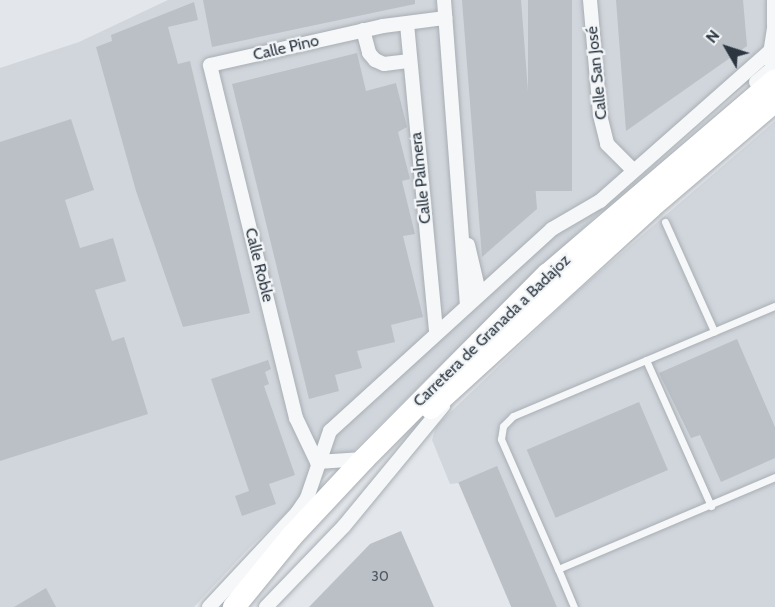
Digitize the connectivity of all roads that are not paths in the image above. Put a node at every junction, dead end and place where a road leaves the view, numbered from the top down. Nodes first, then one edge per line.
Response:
1 (444, 0) edge
2 (590, 0) edge
3 (774, 0) edge
4 (446, 18) junction
5 (407, 24) junction
6 (774, 25) edge
7 (363, 30) junction
8 (769, 52) junction
9 (410, 61) junction
10 (210, 65) joint
11 (773, 72) edge
12 (775, 101) edge
13 (633, 170) junction
14 (666, 222) dead end
15 (462, 226) junction
16 (479, 292) junction
17 (467, 303) junction
18 (775, 306) edge
19 (436, 331) junction
20 (714, 331) junction
21 (646, 360) junction
22 (464, 381) junction
23 (364, 459) junction
24 (317, 462) junction
25 (775, 477) edge
26 (711, 506) junction
27 (291, 537) junction
28 (558, 569) junction
29 (209, 607) edge
30 (221, 607) edge
31 (234, 607) edge
32 (247, 607) edge
33 (266, 607) edge
34 (574, 607) edge

1 - 4 street
2 - 13 street, Calle San José
3 - 6 street
4 - 5 street, Calle Pino
4 - 15 street
5 - 7 street, Calle Pino
5 - 9 street, Calle Palmera
6 - 8 street
7 - 9 street
7 - 10 street, Calle Pino
8 - 11 street
8 - 13 street
9 - 19 street, Calle Palmera
10 - 24 street, Calle Roble
11 - 23 highway, Carretera de Granada a Badajoz
12 - 22 highway, Carretera de Granada a Badajoz
13 - 16 street
14 - 20 lane
15 - 16 street
15 - 17 street
16 - 17 street
17 - 19 street
18 - 20 lane
19 - 24 street
20 - 21 lane
21 - 26 lane
21 - 28 lane
22 - 32 highway, Carretera de Granada a Badajoz
22 - 33 street
23 - 24 street
23 - 27 highway, Carretera de Granada a Badajoz
24 - 29 street
25 - 26 lane
26 - 28 lane
27 - 30 street
27 - 31 highway, Carretera de Granada a Badajoz
28 - 34 lane

